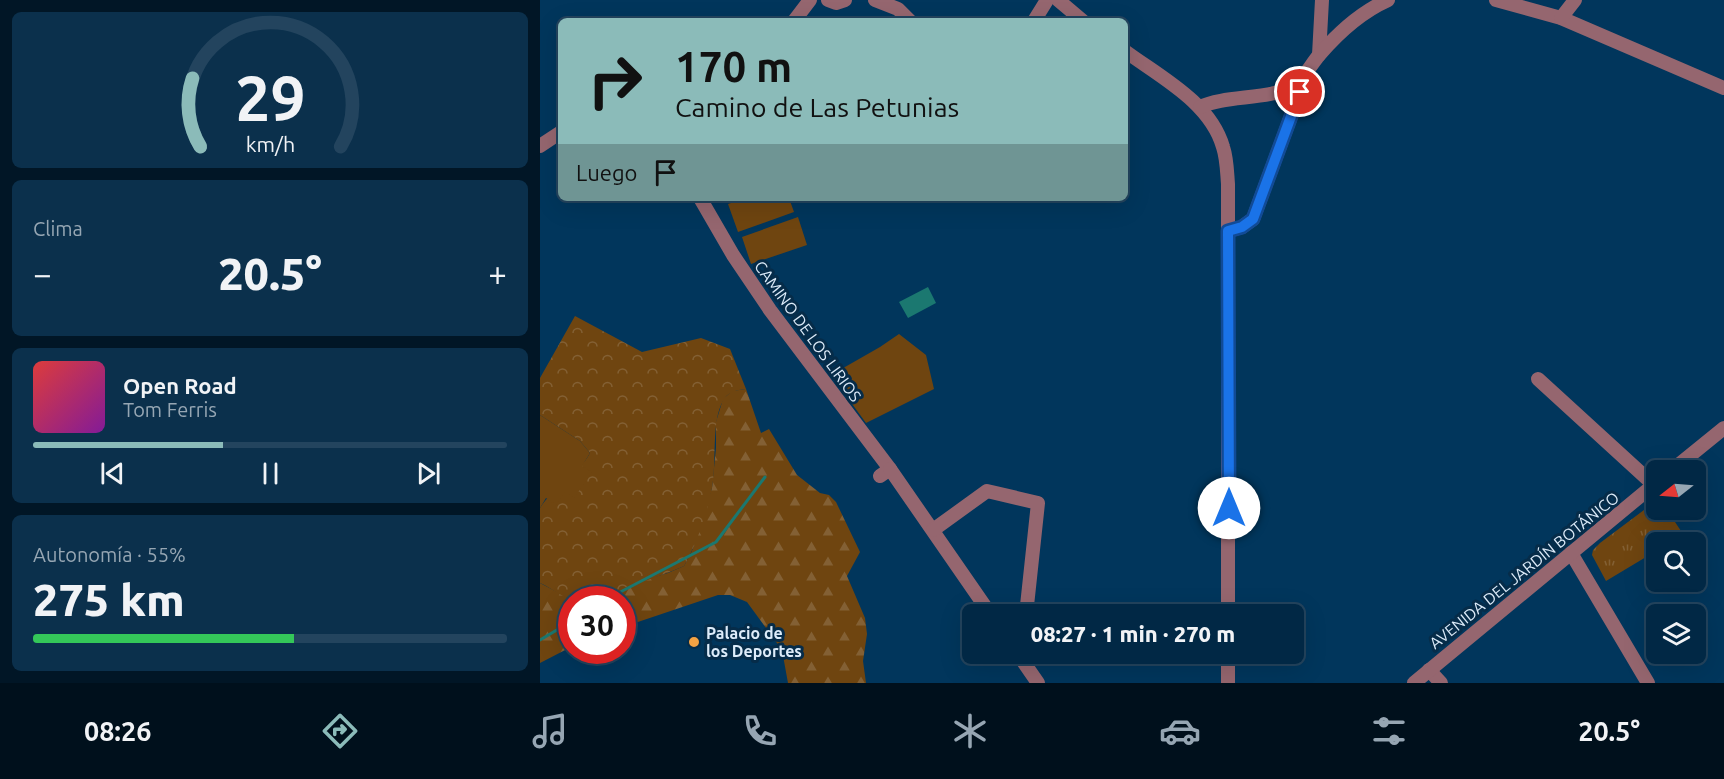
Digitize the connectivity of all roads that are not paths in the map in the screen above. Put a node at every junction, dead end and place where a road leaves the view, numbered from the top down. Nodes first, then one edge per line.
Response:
1 (810, 0) edge
2 (828, 0) edge
3 (845, 0) edge
4 (875, 0) edge
5 (1047, 0) edge
6 (1058, 0) edge
7 (1322, 0) edge
8 (1388, 0) edge
9 (1496, 0) edge
10 (1575, 0) edge
11 (796, 18) edge
12 (907, 18) edge
13 (1036, 18) edge
14 (1079, 18) edge
15 (1561, 18) junction
16 (1128, 53) edge
17 (1319, 55) junction
18 (1297, 83) junction
19 (1724, 88) edge
20 (1200, 107) junction
21 (558, 134) edge
22 (540, 146) edge
23 (702, 201) edge
24 (1228, 231) junction
25 (1538, 379) dead end
26 (1724, 428) edge
27 (1685, 460) edge
28 (1646, 476) edge
29 (1646, 491) edge
30 (933, 530) junction
31 (1571, 553) junction
32 (983, 604) edge
33 (1027, 604) edge
34 (1228, 604) edge
35 (1026, 664) edge
36 (1228, 664) edge
37 (1429, 670) junction
38 (1038, 683) edge
39 (1228, 683) edge
40 (1414, 683) edge
41 (1440, 683) edge
42 (1648, 683) edge

1 - 11 street
2 - 3 street
4 - 12 street
5 - 13 street
6 - 14 street
7 - 17 street
8 - 17 street
9 - 15 street
10 - 15 street
15 - 19 street
16 - 20 street
17 - 18 street
18 - 20 street
18 - 24 street
20 - 24 street
21 - 22 street
23 - 30 street, CAMINO DE LOS LIRIOS
24 - 34 street
25 - 28 street
26 - 27 street
29 - 31 street, AVENIDA DEL JARDÍN BOTÁNICO
30 - 32 street, CAMINO DE LOS LIRIOS
30 - 33 street
31 - 37 street, AVENIDA DEL JARDÍN BOTÁNICO
31 - 42 street
35 - 38 street
36 - 39 street
37 - 40 street, AVENIDA DEL JARDÍN BOTÁNICO
37 - 41 street

